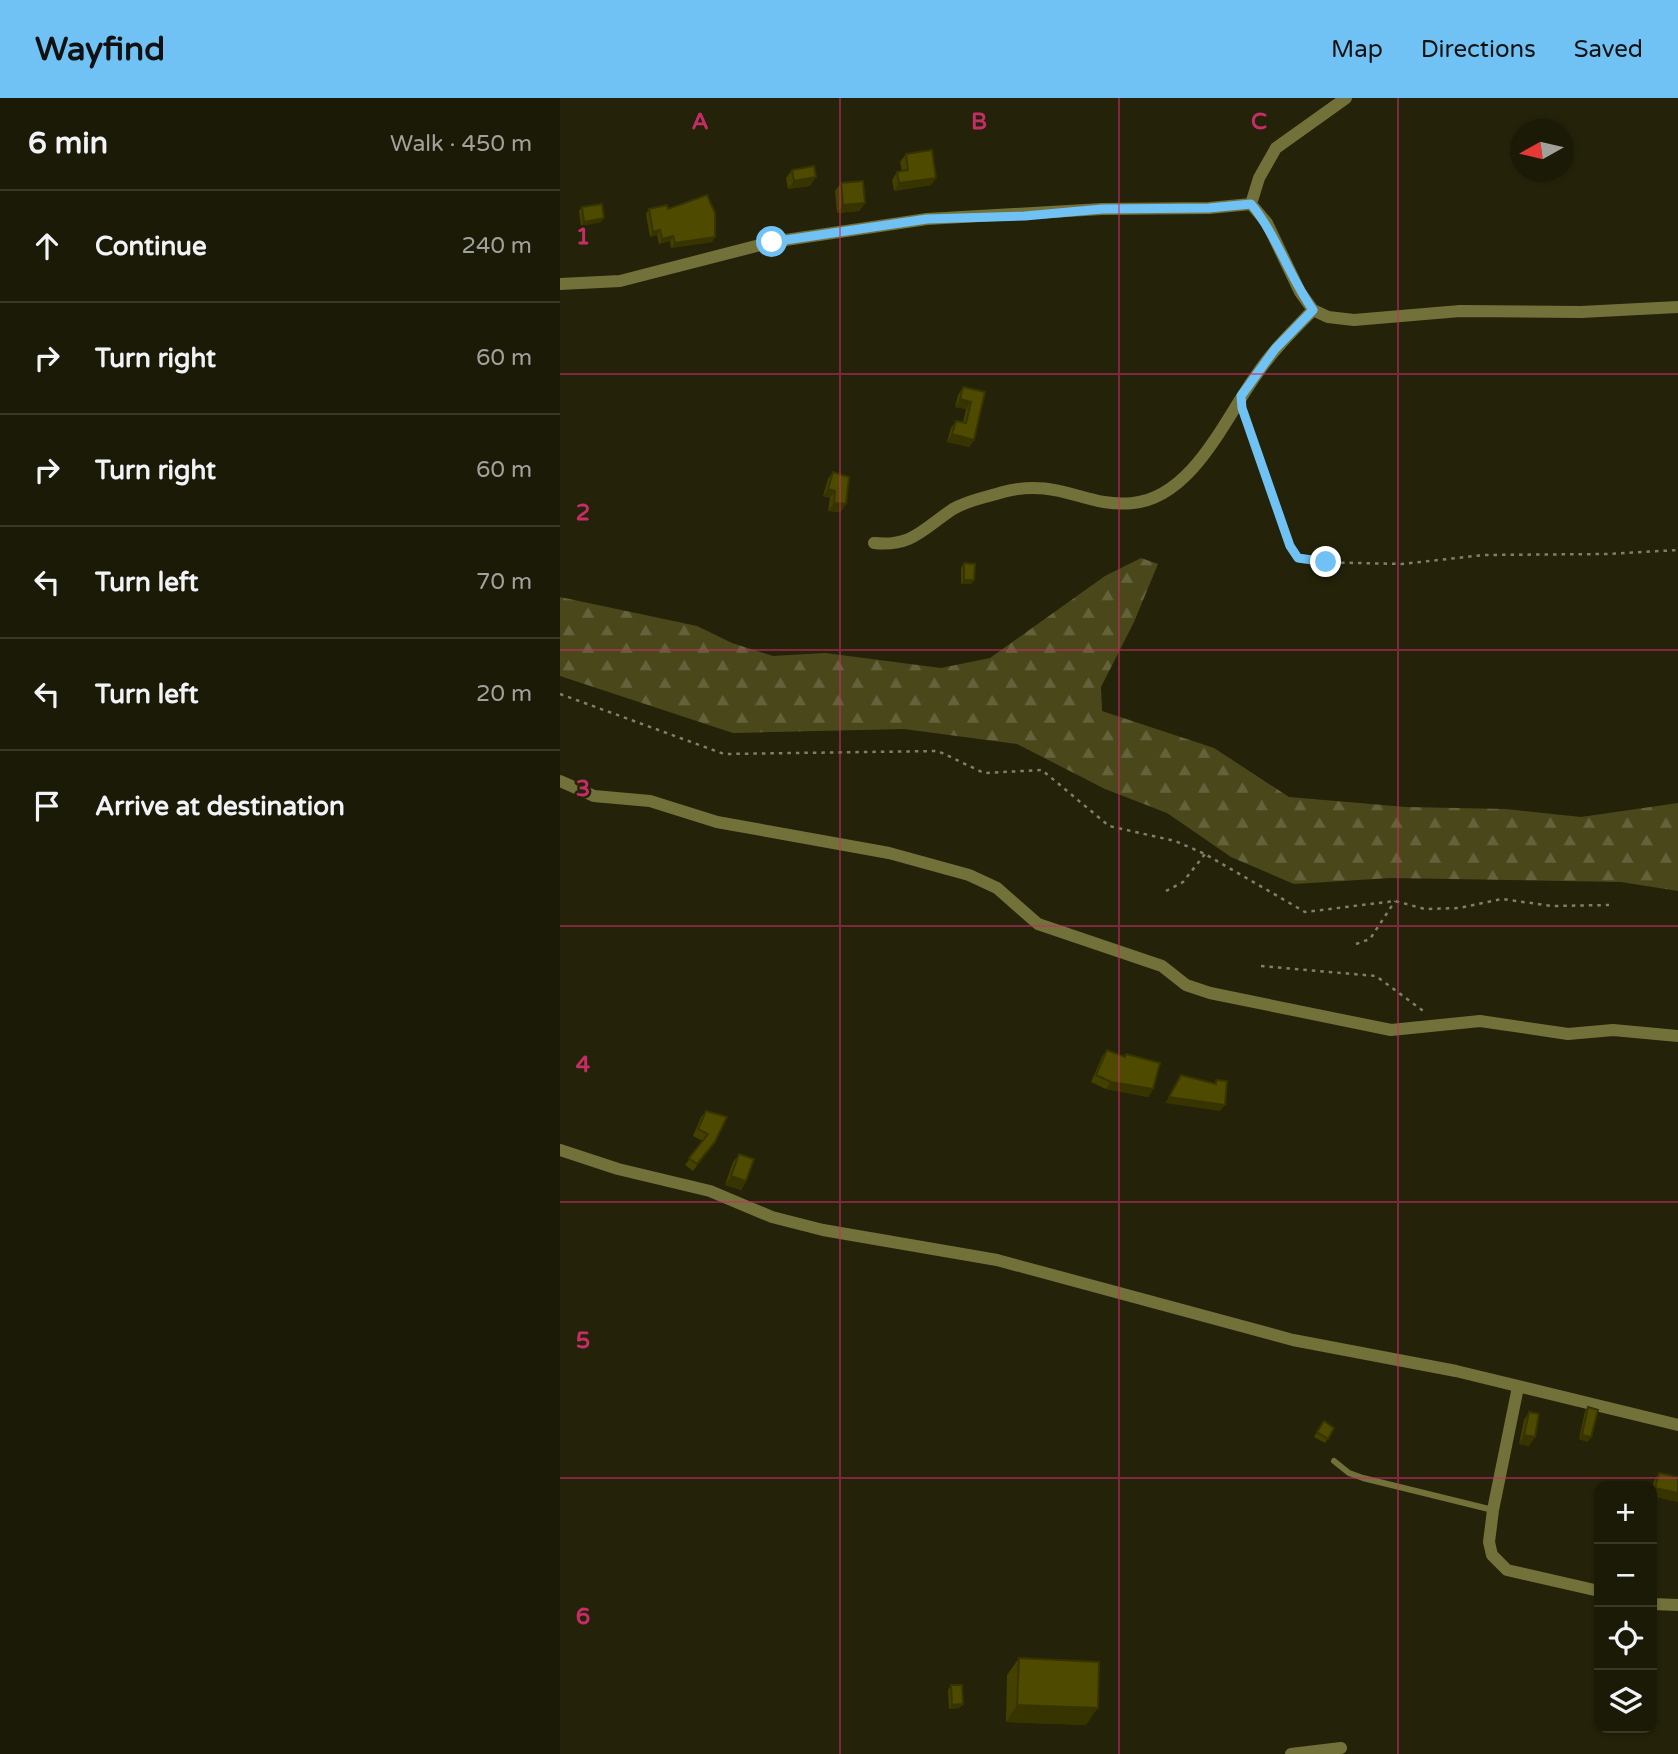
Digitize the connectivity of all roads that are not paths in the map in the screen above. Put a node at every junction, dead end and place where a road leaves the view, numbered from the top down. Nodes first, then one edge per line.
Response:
1 (1346, 98) edge
2 (1251, 204) junction
3 (560, 284) edge
4 (1678, 307) edge
5 (1313, 310) junction
6 (874, 542) dead end
7 (560, 780) edge
8 (1678, 1036) edge
9 (560, 1150) edge
10 (1518, 1387) junction
11 (1678, 1425) edge
12 (1334, 1461) dead end
13 (1493, 1510) junction
14 (1594, 1590) edge
15 (1657, 1604) edge
16 (1678, 1605) edge
17 (1341, 1748) dead end
18 (1291, 1754) edge

1 - 2 street
2 - 3 street
2 - 5 street
4 - 5 street
5 - 6 street
7 - 8 street
9 - 10 street
10 - 11 street
10 - 13 street
12 - 13 lane
13 - 14 street
15 - 16 street
17 - 18 street

